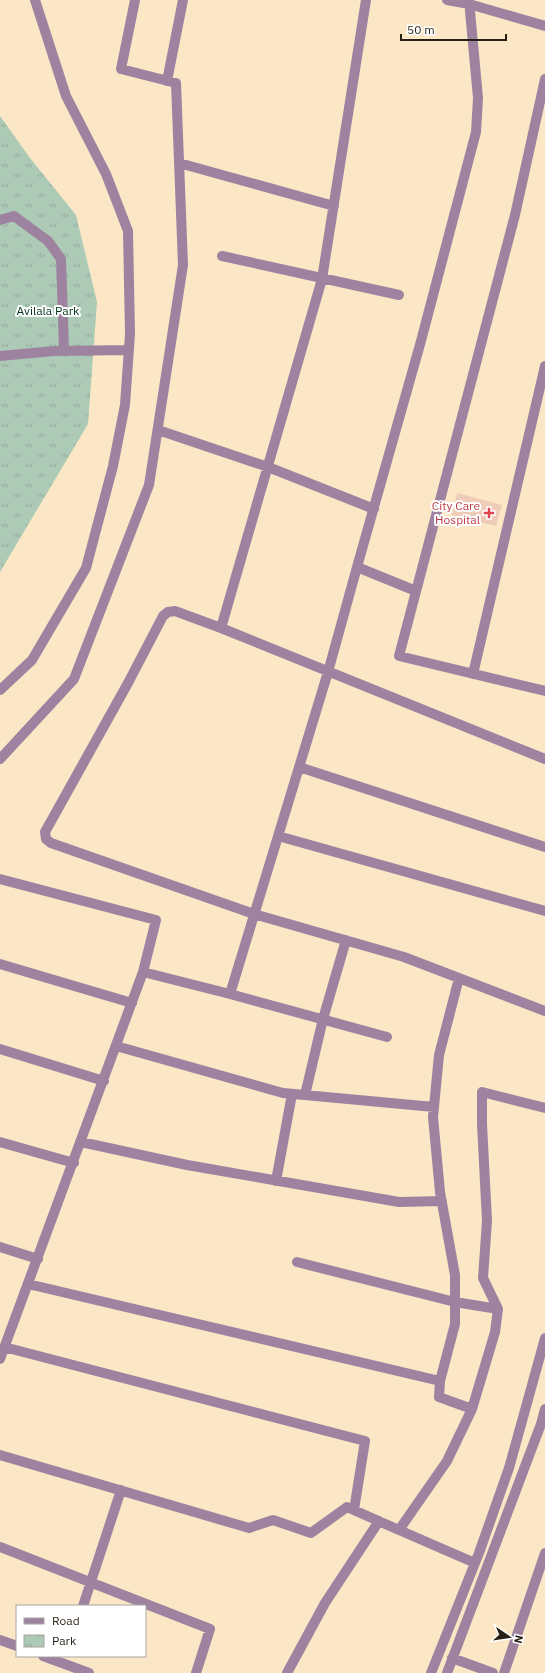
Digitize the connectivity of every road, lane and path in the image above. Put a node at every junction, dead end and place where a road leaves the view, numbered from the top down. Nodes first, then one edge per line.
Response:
1 (35, 0) edge
2 (135, 0) edge
3 (184, 0) edge
4 (366, 0) edge
5 (447, 0) edge
6 (469, 2) edge
7 (545, 26) edge
8 (545, 79) edge
9 (167, 81) junction
10 (179, 163) junction
11 (334, 206) junction
12 (0, 220) edge
13 (222, 256) dead end
14 (322, 279) junction
15 (399, 295) dead end
16 (129, 350) junction
17 (64, 351) junction
18 (0, 356) edge
19 (545, 366) edge
20 (158, 430) junction
21 (268, 467) junction
22 (374, 509) junction
23 (357, 567) junction
24 (416, 591) junction
25 (221, 628) junction
26 (328, 672) junction
27 (473, 674) junction
28 (0, 690) edge
29 (545, 691) edge
30 (0, 760) edge
31 (545, 760) edge
32 (299, 767) junction
33 (278, 836) junction
34 (545, 847) edge
35 (0, 879) edge
36 (545, 910) edge
37 (254, 914) junction
38 (346, 940) junction
39 (0, 964) edge
40 (143, 972) junction
41 (459, 978) junction
42 (230, 994) junction
43 (132, 1003) junction
44 (545, 1010) edge
45 (323, 1019) junction
46 (387, 1038) dead end
47 (116, 1046) junction
48 (0, 1049) edge
49 (104, 1081) junction
50 (292, 1094) junction
51 (305, 1095) junction
52 (434, 1108) junction
53 (545, 1108) edge
54 (0, 1142) edge
55 (81, 1142) junction
56 (74, 1163) junction
57 (276, 1181) junction
58 (442, 1201) junction
59 (0, 1247) edge
60 (38, 1259) junction
61 (297, 1262) dead end
62 (28, 1284) junction
63 (455, 1302) junction
64 (498, 1309) junction
65 (545, 1338) edge
66 (4, 1347) junction
67 (0, 1359) edge
68 (440, 1381) junction
69 (472, 1409) junction
70 (545, 1409) edge
71 (0, 1455) edge
72 (121, 1490) junction
73 (354, 1510) junction
74 (379, 1521) junction
75 (399, 1530) junction
76 (0, 1547) edge
77 (545, 1553) edge
78 (475, 1563) junction
79 (91, 1582) junction
80 (83, 1605) edge
81 (0, 1640) edge
82 (16, 1646) edge
83 (48, 1657) edge
84 (452, 1658) junction
85 (64, 1660) edge
86 (72, 1670) edge
87 (89, 1673) edge
88 (196, 1673) edge
89 (287, 1673) edge
90 (430, 1673) edge
91 (447, 1673) edge
92 (493, 1673) edge
93 (504, 1673) edge

1 - 16 street
2 - 9 street
3 - 9 street
4 - 11 street
5 - 6 street
6 - 7 street
6 - 22 street
8 - 24 street
9 - 10 street
10 - 11 street
10 - 20 street
11 - 14 street
12 - 17 street
13 - 14 street
14 - 15 street
14 - 21 street
16 - 17 street
16 - 28 street
17 - 18 street
19 - 27 street
20 - 21 street
20 - 30 street
21 - 22 street
21 - 25 street
22 - 23 street
23 - 24 street
23 - 26 street
24 - 27 street
25 - 26 street
25 - 37 street
26 - 31 street
26 - 32 street
27 - 29 street
32 - 33 street
32 - 34 street
33 - 36 street
33 - 37 street
35 - 40 street
37 - 38 street
37 - 42 street
38 - 41 street
38 - 45 street
39 - 43 street
40 - 42 street
40 - 43 street
41 - 44 street
41 - 52 street
42 - 45 street
43 - 47 street
45 - 46 street
45 - 51 street
47 - 49 street
47 - 50 street
48 - 49 street
49 - 55 street
50 - 51 street
50 - 57 street
51 - 52 street
52 - 58 street
53 - 64 street
54 - 56 street
55 - 56 street
55 - 57 street
56 - 60 street
57 - 58 street
58 - 63 street
59 - 60 street
60 - 62 street
61 - 63 street
62 - 66 street
62 - 68 street
63 - 64 street
63 - 68 street
64 - 69 street
65 - 78 street
66 - 67 street
66 - 73 street
68 - 69 street
69 - 75 street
70 - 84 street
71 - 72 street
72 - 73 street
72 - 79 street
73 - 74 street
74 - 75 street
74 - 89 street
75 - 78 street
76 - 79 street
77 - 93 street
78 - 90 street
79 - 80 street
79 - 88 street
81 - 82 street
83 - 85 street
84 - 91 street
84 - 92 street
85 - 86 street
86 - 87 street

